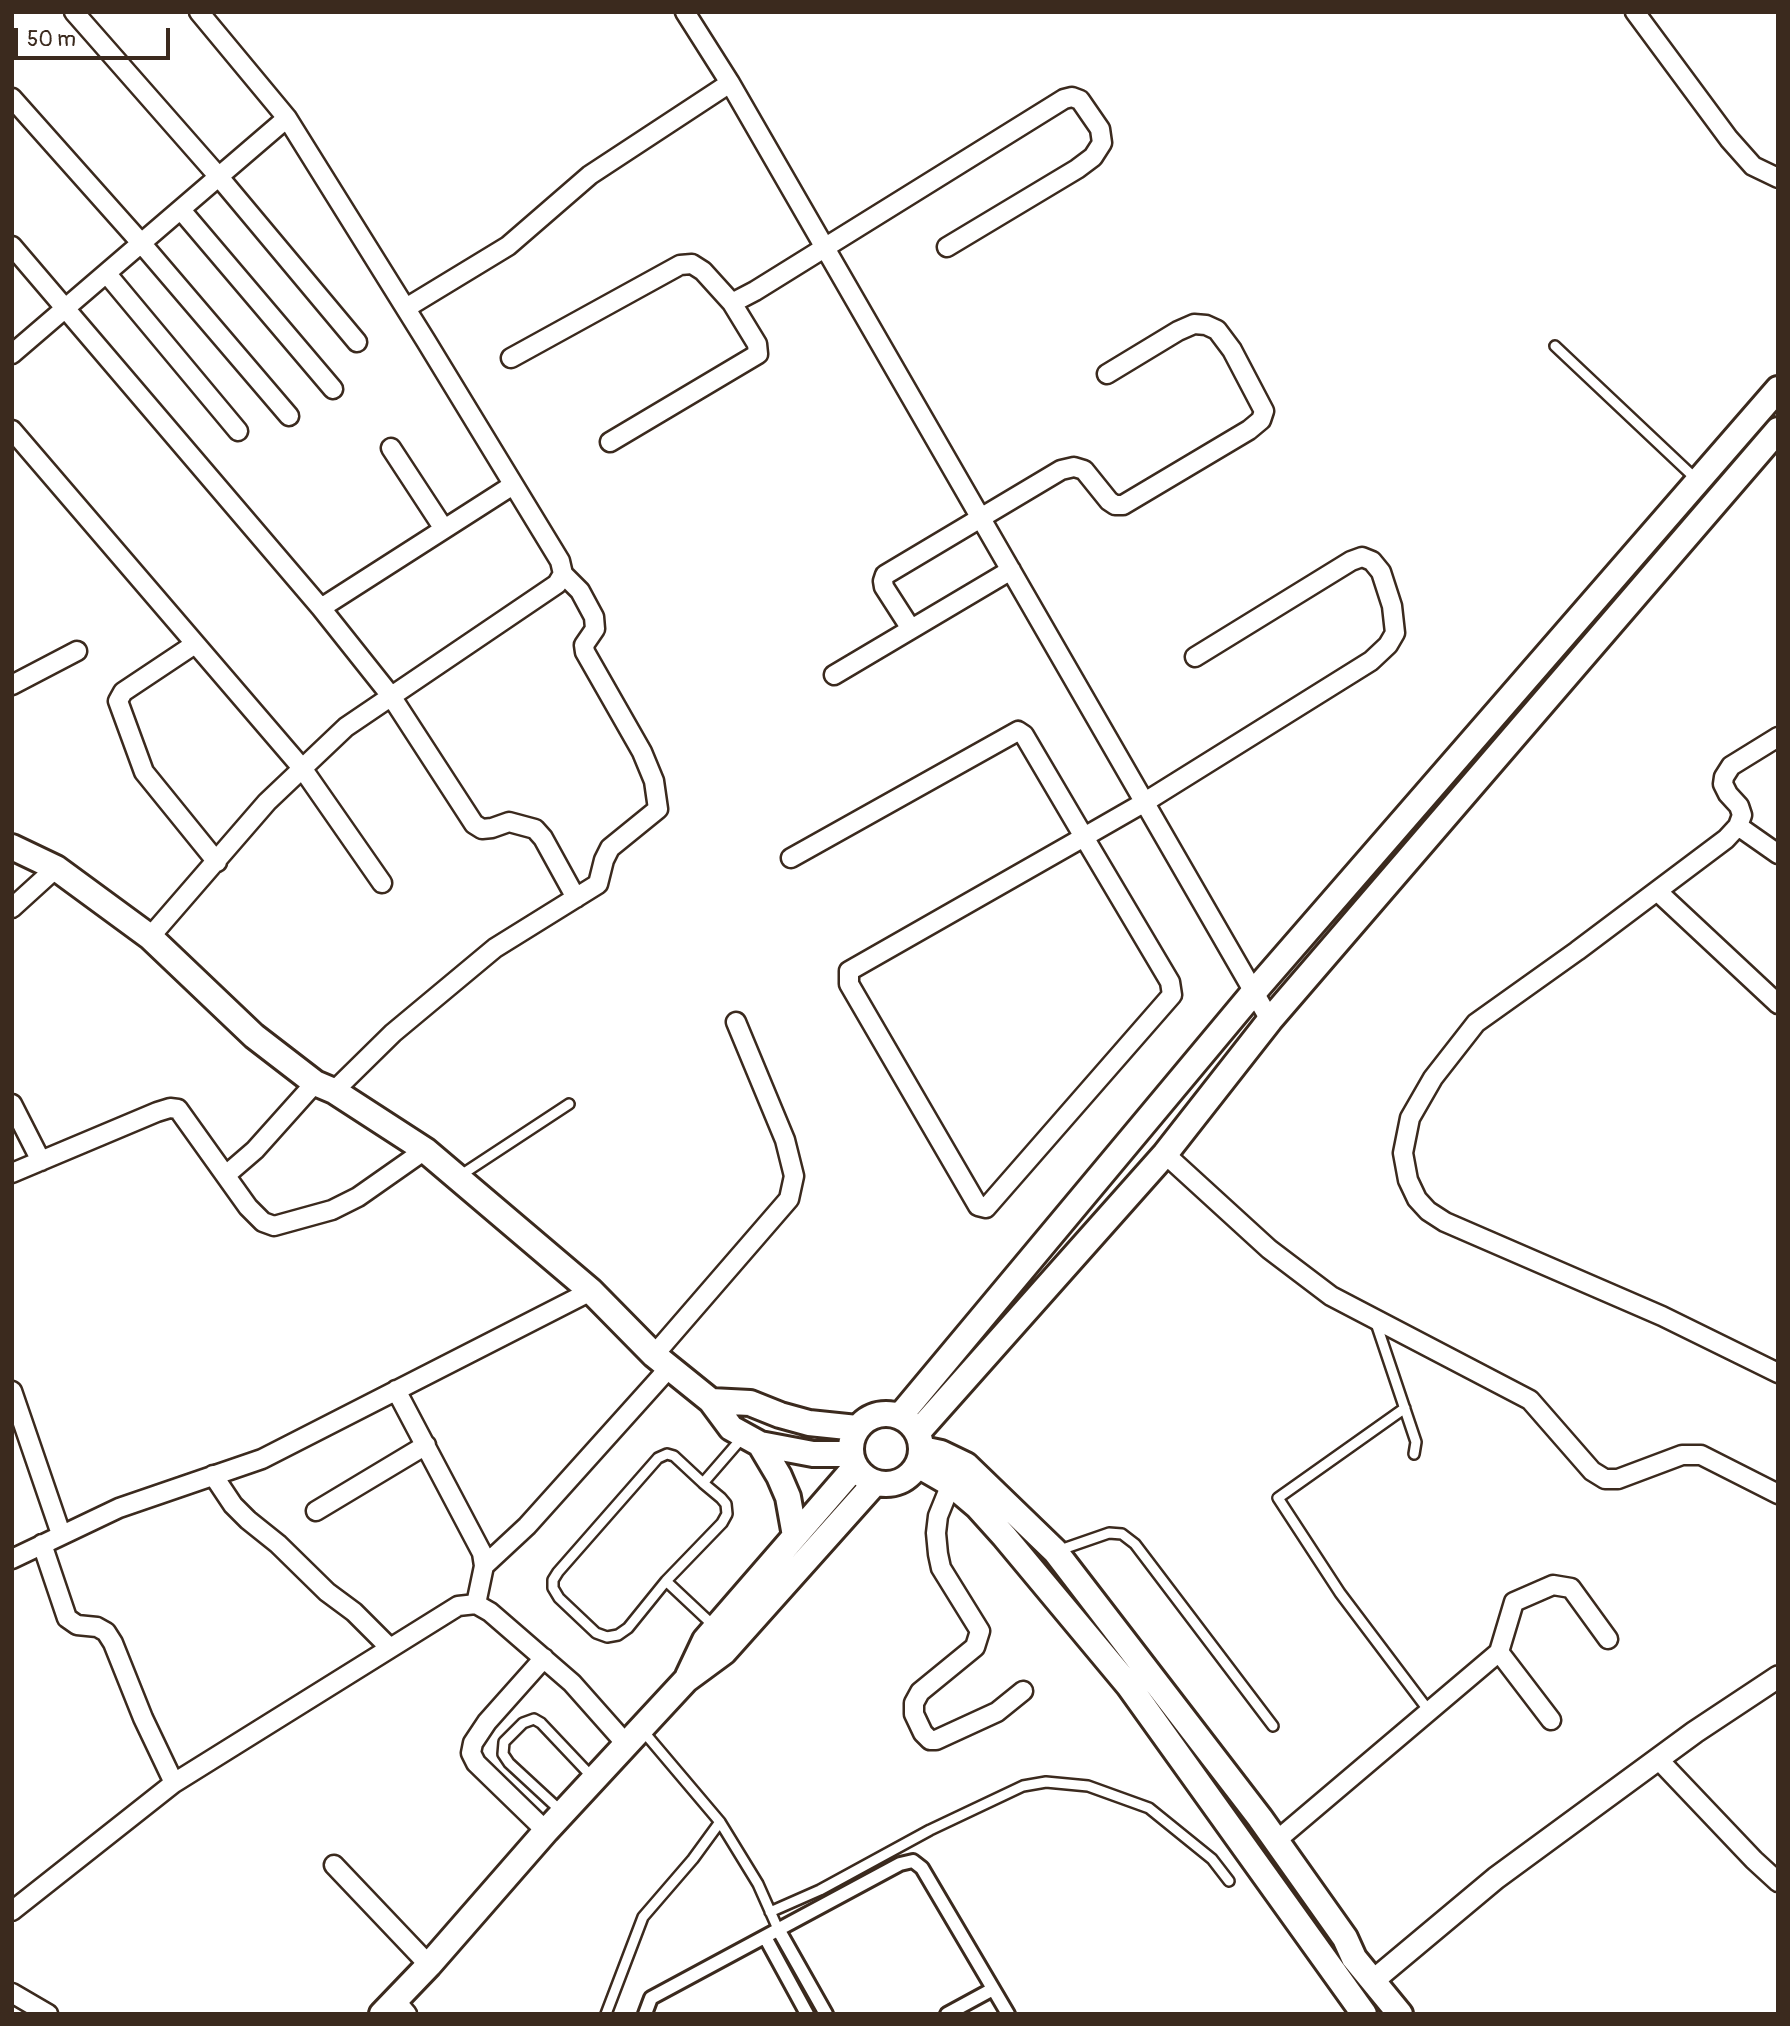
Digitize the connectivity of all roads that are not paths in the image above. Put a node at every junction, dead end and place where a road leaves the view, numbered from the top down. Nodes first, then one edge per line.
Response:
1 (75, 12) edge
2 (199, 12) edge
3 (685, 12) edge
4 (1635, 12) edge
5 (730, 83) junction
6 (12, 98) edge
7 (287, 118) junction
8 (219, 177) junction
9 (1778, 178) edge
10 (181, 210) junction
11 (142, 244) junction
12 (12, 246) edge
13 (947, 247) dead end
14 (825, 248) junction
15 (107, 274) junction
16 (732, 303) junction
17 (67, 308) junction
18 (406, 308) junction
19 (357, 342) dead end
20 (1555, 346) dead end
21 (12, 354) edge
22 (511, 358) dead end
23 (1107, 374) dead end
24 (334, 389) dead end
25 (1778, 389) edge
26 (289, 416) dead end
27 (12, 430) edge
28 (1778, 430) edge
29 (238, 432) dead end
30 (610, 442) dead end
31 (391, 448) dead end
32 (1699, 482) junction
33 (513, 485) junction
34 (981, 517) junction
35 (444, 529) junction
36 (1011, 570) junction
37 (564, 574) junction
38 (321, 608) junction
39 (911, 629) junction
40 (195, 644) junction
41 (77, 651) dead end
42 (1195, 657) dead end
43 (834, 675) dead end
44 (12, 685) edge
45 (391, 696) junction
46 (1778, 737) edge
47 (302, 768) junction
48 (1145, 802) junction
49 (1738, 826) junction
50 (1084, 837) junction
51 (12, 847) edge
52 (1778, 854) edge
53 (790, 858) dead end
54 (217, 862) junction
55 (55, 868) junction
56 (382, 883) dead end
57 (1657, 891) junction
58 (576, 898) junction
59 (12, 908) edge
60 (150, 937) junction
61 (1253, 993) junction
62 (1778, 1004) edge
63 (1270, 1020) junction
64 (736, 1022) dead end
65 (325, 1087) junction
66 (12, 1104) edge
67 (569, 1104) dead end
68 (425, 1150) junction
69 (1165, 1154) junction
70 (41, 1161) junction
71 (12, 1173) edge
72 (226, 1175) junction
73 (457, 1178) junction
74 (591, 1292) junction
75 (1375, 1319) junction
76 (662, 1362) junction
77 (1778, 1373) edge
78 (396, 1390) junction
79 (12, 1391) edge
80 (711, 1401) junction
81 (1405, 1408) junction
82 (857, 1428) junction
83 (752, 1440) junction
84 (914, 1440) junction
85 (426, 1445) junction
86 (1414, 1454) dead end
87 (853, 1461) junction
88 (213, 1475) junction
89 (703, 1483) junction
90 (875, 1483) junction
91 (951, 1485) junction
92 (1778, 1494) edge
93 (316, 1511) dead end
94 (61, 1534) junction
95 (795, 1536) junction
96 (42, 1544) junction
97 (1055, 1551) junction
98 (12, 1559) edge
99 (484, 1566) junction
100 (666, 1581) junction
101 (476, 1604) junction
102 (716, 1628) junction
103 (1608, 1639) dead end
104 (390, 1648) junction
105 (1499, 1652) junction
106 (544, 1658) junction
107 (1778, 1677) edge
108 (686, 1680) junction
109 (1023, 1691) dead end
110 (1429, 1711) junction
111 (1550, 1720) dead end
112 (1273, 1726) dead end
113 (635, 1737) junction
114 (1658, 1759) junction
115 (596, 1780) junction
116 (174, 1783) junction
117 (555, 1822) junction
118 (720, 1822) junction
119 (1276, 1841) junction
120 (334, 1865) dead end
121 (1230, 1881) dead end
122 (1778, 1882) edge
123 (12, 1911) edge
124 (770, 1912) junction
125 (778, 1929) junction
126 (765, 1937) junction
127 (429, 1965) junction
128 (1374, 1980) junction
129 (993, 1989) junction
130 (12, 1993) edge
131 (1357, 2005) edge
132 (395, 2009) edge
133 (48, 2014) edge
134 (607, 2014) edge
135 (645, 2014) edge
136 (807, 2014) edge
137 (826, 2014) edge
138 (947, 2014) edge
139 (1008, 2014) edge
140 (1400, 2014) edge

1 - 8 street
2 - 7 street
3 - 5 street
4 - 9 street
5 - 14 street
5 - 18 street
6 - 11 street
7 - 8 street
7 - 18 street
8 - 10 street
8 - 19 street
10 - 11 street
10 - 24 street
11 - 15 street
11 - 26 street
12 - 17 street
13 - 14 street
14 - 16 street
14 - 34 street
15 - 17 street
15 - 29 street
16 - 22 street
16 - 30 street
17 - 21 street
17 - 38 street
18 - 33 street
20 - 32 lane
23 - 34 street
25 - 32 main road
27 - 40 street
28 - 63 main road
31 - 35 street
32 - 61 main road
33 - 35 street
33 - 37 street
34 - 36 street
34 - 39 street
35 - 38 street
36 - 39 street
36 - 48 street
37 - 45 street
37 - 58 street
38 - 45 street
39 - 43 street
40 - 47 street
40 - 54 street
41 - 44 street
42 - 48 street
45 - 47 street
45 - 58 street
46 - 49 street
47 - 54 street
47 - 56 street
48 - 50 street
48 - 61 street
49 - 52 street
49 - 57 street
50 - 50 street
50 - 53 street
51 - 55 main road
54 - 60 street
55 - 59 street
55 - 60 main road
57 - 62 street
57 - 77 street
58 - 65 street
60 - 65 main road
61 - 63 street
61 - 84 main road
63 - 69 main road
64 - 76 street
65 - 68 main road
65 - 72 street
66 - 70 street
67 - 73 lane
68 - 72 street
68 - 73 main road
69 - 75 street
69 - 84 main road
70 - 71 street
70 - 72 street
73 - 74 main road
74 - 76 main road
74 - 78 street
75 - 81 lane
75 - 92 street
76 - 80 main road
76 - 99 street
78 - 85 street
78 - 88 street
79 - 94 street
80 - 82 main road
80 - 83 main road
81 - 86 lane
81 - 110 lane
82 - 84 main road
82 - 87 main road
83 - 87 main road
83 - 89 lane
83 - 95 main road
84 - 90 main road
84 - 91 main road
84 - 97 main road
85 - 93 street
85 - 99 street
87 - 90 main road
87 - 95 main road
88 - 94 street
88 - 104 street
89 - 100 lane
89 - 100 lane
90 - 108 main road
91 - 109 street
91 - 131 main road
94 - 96 street
95 - 102 main road
96 - 98 street
96 - 116 street
97 - 112 lane
97 - 119 main road
99 - 101 street
100 - 102 lane
101 - 104 street
101 - 106 street
102 - 108 main road
103 - 105 street
104 - 116 street
105 - 110 street
105 - 111 street
106 - 113 street
106 - 117 street
107 - 114 street
108 - 113 main road
110 - 119 street
113 - 115 main road
113 - 118 lane
114 - 122 street
114 - 128 street
115 - 117 main road
115 - 117 lane
116 - 123 street
117 - 127 main road
118 - 124 lane
118 - 134 lane
119 - 128 main road
120 - 127 street
121 - 124 lane
124 - 125 lane
125 - 126 street
125 - 129 street
125 - 137 street
126 - 135 street
126 - 136 street
127 - 132 main road
128 - 131 street
128 - 140 main road
129 - 138 street
129 - 139 street
130 - 133 street

